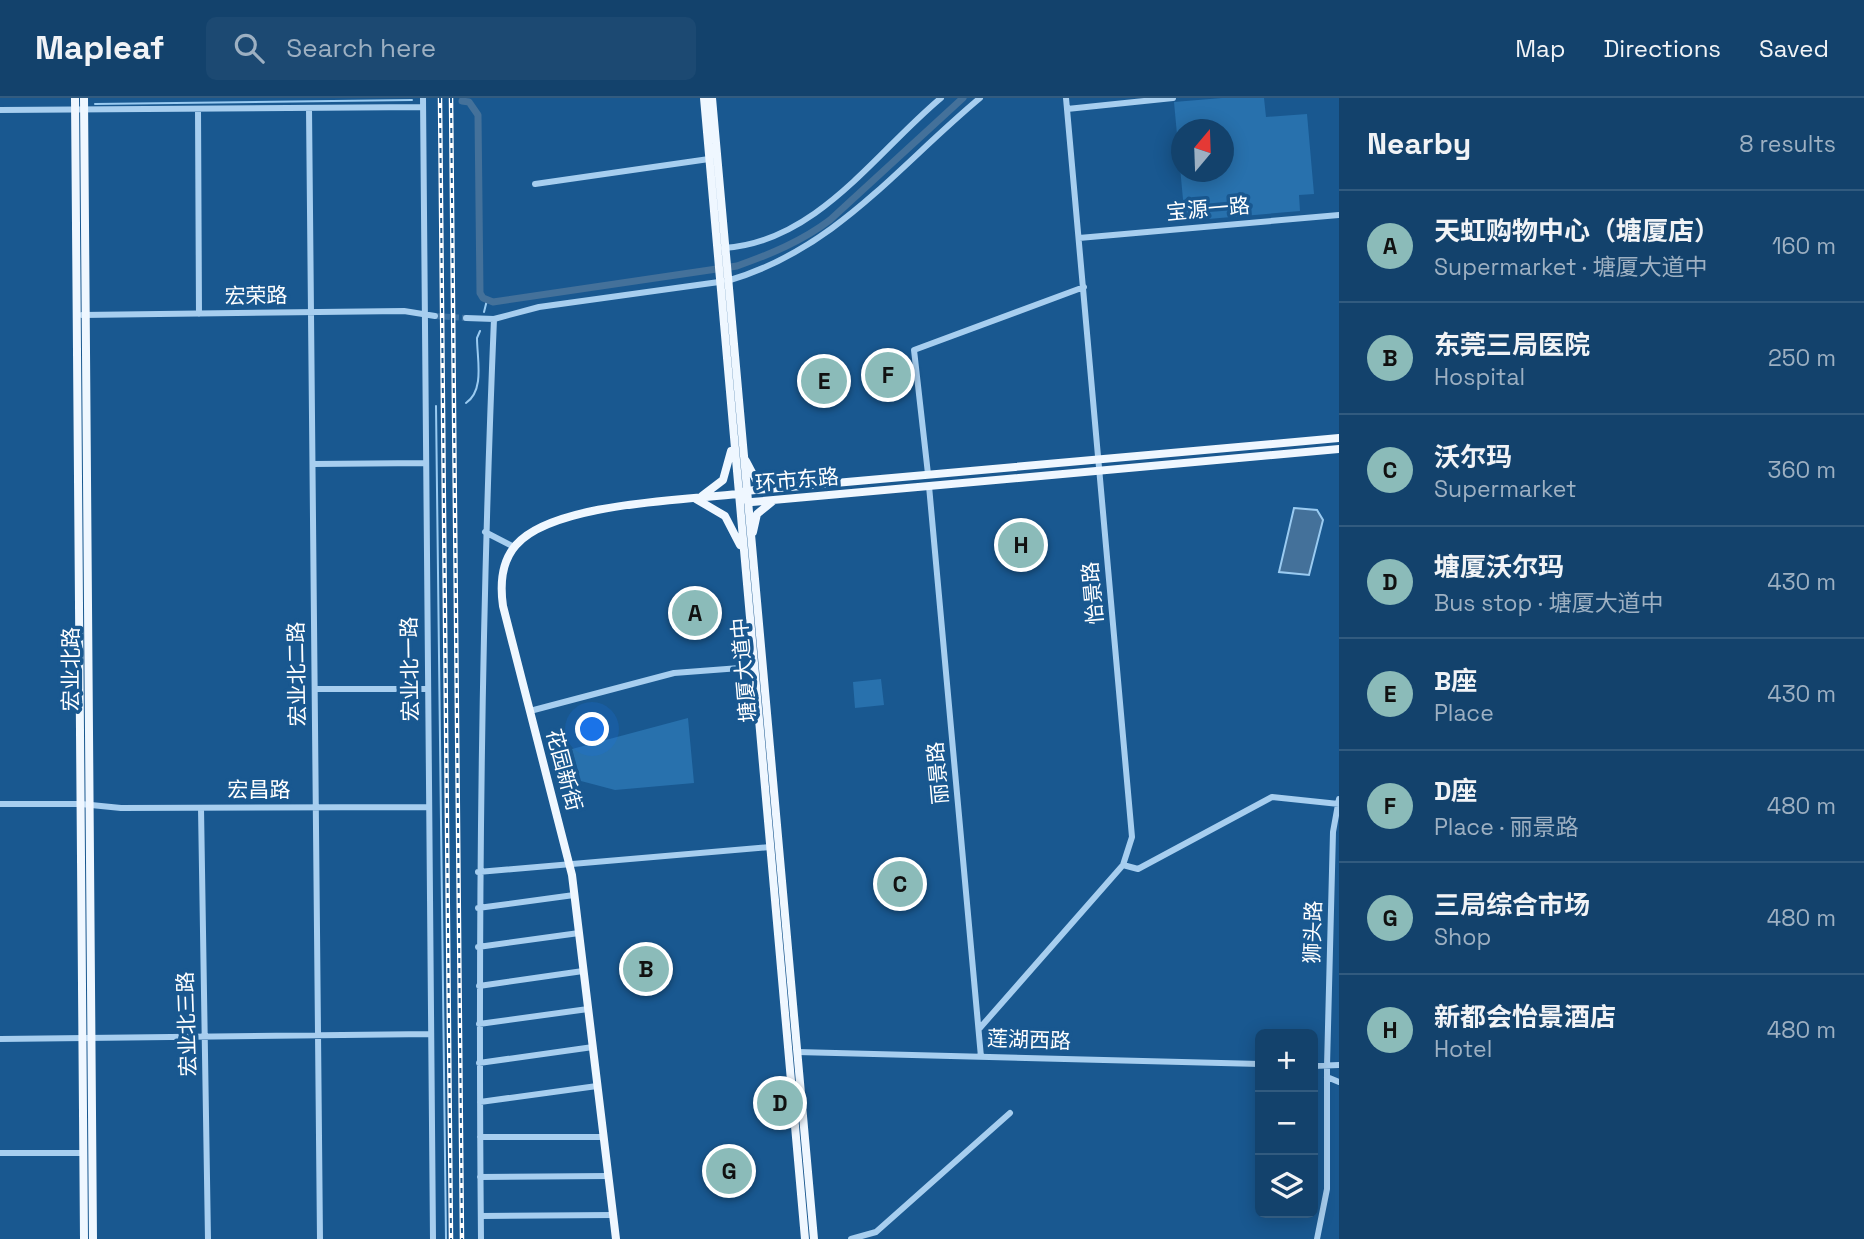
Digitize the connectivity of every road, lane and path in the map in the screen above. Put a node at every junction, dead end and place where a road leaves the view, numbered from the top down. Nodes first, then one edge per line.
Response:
1 (75, 98) edge
2 (84, 98) edge
3 (423, 98) edge
4 (704, 98) edge
5 (712, 98) edge
6 (941, 98) edge
7 (980, 98) edge
8 (1066, 98) edge
9 (1174, 98) edge
10 (423, 107) junction
11 (309, 108) junction
12 (80, 109) junction
13 (198, 109) junction
14 (1068, 109) junction
15 (0, 110) edge
16 (709, 159) junction
17 (535, 184) dead end
18 (1339, 215) edge
19 (1079, 239) junction
20 (722, 252) junction
21 (723, 278) junction
22 (1084, 287) junction
23 (311, 312) junction
24 (199, 314) junction
25 (425, 314) junction
26 (81, 315) junction
27 (435, 316) tunnel mouth
28 (466, 318) tunnel mouth
29 (494, 319) junction
30 (1339, 438) edge
31 (737, 445) junction
32 (1339, 449) edge
33 (1098, 459) junction
34 (426, 463) junction
35 (313, 464) junction
36 (1099, 471) junction
37 (928, 474) junction
38 (929, 486) junction
39 (779, 488) junction
40 (741, 493) junction
41 (696, 499) junction
42 (774, 500) junction
43 (746, 502) junction
44 (485, 532) junction
45 (514, 547) junction
46 (746, 549) junction
47 (753, 667) junction
48 (315, 689) junction
49 (428, 689) junction
50 (530, 711) junction
51 (1338, 802) edge
52 (0, 804) edge
53 (85, 804) junction
54 (429, 807) junction
55 (201, 808) junction
56 (316, 808) junction
57 (769, 847) junction
58 (569, 864) junction
59 (1123, 865) junction
60 (478, 872) junction
61 (574, 895) junction
62 (478, 908) junction
63 (579, 933) junction
64 (478, 947) junction
65 (583, 971) junction
66 (479, 986) junction
67 (588, 1009) junction
68 (479, 1024) junction
69 (979, 1029) junction
70 (431, 1034) junction
71 (318, 1036) junction
72 (206, 1038) junction
73 (0, 1039) edge
74 (87, 1040) junction
75 (593, 1048) junction
76 (797, 1052) junction
77 (981, 1057) junction
78 (479, 1063) junction
79 (1255, 1064) edge
80 (1339, 1065) edge
81 (1318, 1066) edge
82 (1327, 1066) junction
83 (1327, 1077) junction
84 (1339, 1082) edge
85 (597, 1086) junction
86 (480, 1102) junction
87 (1010, 1112) dead end
88 (604, 1136) junction
89 (480, 1138) junction
90 (0, 1153) edge
91 (84, 1153) junction
92 (608, 1176) junction
93 (480, 1177) junction
94 (613, 1215) junction
95 (481, 1216) junction
96 (84, 1239) edge
97 (93, 1239) edge
98 (208, 1239) edge
99 (320, 1239) edge
100 (433, 1239) edge
101 (481, 1239) edge
102 (616, 1239) edge
103 (805, 1239) edge
104 (814, 1239) edge
105 (852, 1239) edge
106 (1317, 1239) edge

1 - 12 main road, 宏业北路
2 - 12 main road, 宏业北路
3 - 10 street, 宏业北一路
4 - 16 main road, 塘厦大道中
5 - 20 main road, 塘厦大道中
6 - 20 street
7 - 21 street
8 - 14 street, 怡景路
9 - 14 street
10 - 11 street
10 - 25 street, 宏业北一路
11 - 13 street
11 - 23 street, 宏业北二路
12 - 13 street
12 - 15 street
12 - 26 main road, 宏业北路
13 - 24 street
14 - 19 street, 怡景路
16 - 17 street
16 - 20 main road, 塘厦大道中
18 - 19 street, 宝源一路
19 - 22 street, 怡景路
20 - 21 main road, 塘厦大道中
21 - 29 street
21 - 31 main road, 塘厦大道中
22 - 33 street, 怡景路
22 - 37 street
23 - 24 street, 宏荣路
23 - 25 street, 宏荣路
23 - 35 street, 宏业北二路
24 - 26 street, 宏荣路
25 - 27 street, 宏荣路
25 - 34 street, 宏业北一路
26 - 53 main road, 宏业北路
28 - 29 street
29 - 44 street
30 - 33 main road, 环市东路
31 - 39 main road
31 - 40 main road, 塘厦大道中
31 - 41 main road
32 - 36 main road, 环市东路
33 - 36 street, 怡景路
33 - 37 main road, 环市东路
34 - 35 street
34 - 49 street, 宏业北一路
35 - 48 street, 宏业北二路
36 - 38 main road, 环市东路
36 - 59 street, 怡景路
37 - 39 main road, 环市东路
38 - 42 main road, 环市东路
38 - 69 street, 丽景路
39 - 40 main road, 环市东路
40 - 41 main road
40 - 43 main road, 塘厦大道中
40 - 46 main road, 塘厦大道中
41 - 45 main road
41 - 46 main road
42 - 43 main road, 环市东路
42 - 46 main road
43 - 46 main road, 塘厦大道中
44 - 45 street
44 - 60 street
45 - 50 main road, 花园新街
46 - 47 main road, 塘厦大道中
46 - 76 main road, 塘厦大道中
47 - 50 street
47 - 57 main road, 塘厦大道中
48 - 49 street
48 - 56 street, 宏业北二路
49 - 54 street, 宏业北一路
50 - 58 main road, 花园新街
51 - 59 street
51 - 82 street, 狮头路
52 - 53 street, 宏昌路
53 - 55 street, 宏昌路
53 - 74 main road, 宏业北路
54 - 56 street, 宏昌路
54 - 70 street, 宏业北一路
55 - 56 street, 宏昌路
55 - 72 street, 宏业北三路
56 - 71 street, 宏业北二路
57 - 58 street
57 - 103 main road, 塘厦大道中
58 - 60 street
58 - 61 main road, 花园新街
59 - 69 street, 怡景路
60 - 62 street
61 - 62 street
61 - 63 main road, 花园新街
62 - 64 street
63 - 64 street
63 - 65 main road, 花园新街
64 - 66 street
65 - 66 street
65 - 67 main road, 花园新街
66 - 68 street
67 - 68 street
67 - 75 main road, 花园新街
68 - 78 street
69 - 77 street, 丽景路
70 - 71 street
70 - 100 street, 宏业北一路
71 - 72 street
71 - 99 street, 宏业北二路
72 - 74 street
72 - 98 street, 宏业北三路
73 - 74 street
74 - 91 main road, 宏业北路
74 - 97 main road, 宏业北路
75 - 78 street
75 - 85 main road, 花园新街
76 - 77 street, 莲湖西路
76 - 104 main road, 塘厦大道中
77 - 79 street, 莲湖西路
78 - 86 street
80 - 82 street
81 - 82 street
82 - 83 street, 狮头路
83 - 84 street
83 - 106 street, 狮头路
85 - 86 street
85 - 88 main road, 花园新街
86 - 89 street
87 - 105 street
88 - 89 street
88 - 92 main road, 花园新街
89 - 93 street
90 - 91 street
91 - 96 main road, 宏业北路
92 - 93 street
92 - 94 main road, 花园新街
93 - 95 street
94 - 95 street
94 - 102 main road, 花园新街
95 - 101 street

